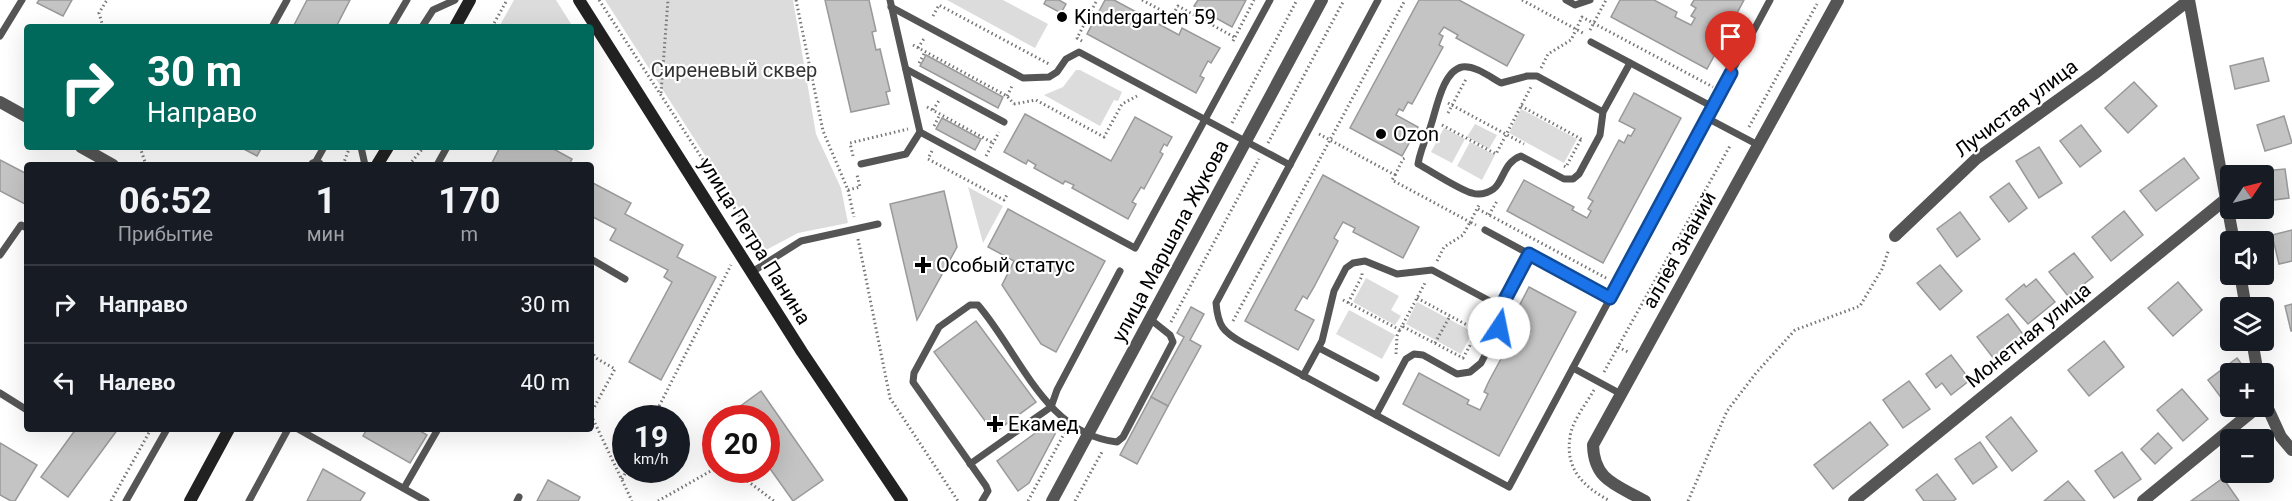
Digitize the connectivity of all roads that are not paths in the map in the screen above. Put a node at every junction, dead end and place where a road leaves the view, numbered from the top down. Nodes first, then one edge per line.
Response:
1 (22, 0) edge
2 (286, 0) edge
3 (407, 0) edge
4 (455, 0) edge
5 (470, 0) edge
6 (579, 0) edge
7 (1270, 0) edge
8 (1322, 0) edge
9 (1378, 0) edge
10 (1566, 0) edge
11 (1590, 0) edge
12 (1770, 0) edge
13 (1838, 0) edge
14 (2188, 0) edge
15 (890, 4) edge
16 (274, 24) edge
17 (393, 24) edge
18 (424, 24) edge
19 (457, 24) edge
20 (0, 36) edge
21 (1591, 42) dead end
22 (1630, 63) junction
23 (906, 69) junction
24 (0, 102) edge
25 (1713, 107) junction
26 (1603, 112) junction
27 (24, 115) edge
28 (1707, 118) junction
29 (1205, 120) junction
30 (1004, 122) road end
31 (920, 132) junction
32 (1245, 142) junction
33 (1760, 146) junction
34 (86, 150) edge
35 (108, 162) edge
36 (861, 164) dead end
37 (1290, 165) junction
38 (2220, 168) edge
39 (2220, 205) edge
40 (878, 224) dead end
41 (24, 226) edge
42 (1485, 230) dead end
43 (1895, 236) road end
44 (1529, 254) junction
45 (0, 255) edge
46 (594, 262) edge
47 (1120, 271) dead end
48 (752, 272) junction
49 (625, 279) dead end
50 (1610, 298) junction
51 (1501, 307) junction
52 (1150, 319) junction
53 (1319, 348) junction
54 (1573, 368) junction
55 (1304, 376) junction
56 (1376, 378) dead end
57 (0, 393) edge
58 (1621, 394) junction
59 (1051, 407) junction
60 (24, 408) edge
61 (1376, 415) junction
62 (2246, 417) edge
63 (2271, 417) edge
64 (165, 432) edge
65 (227, 432) edge
66 (286, 432) edge
67 (303, 432) edge
68 (436, 432) edge
69 (1087, 435) junction
70 (2292, 450) edge
71 (970, 464) junction
72 (404, 488) junction
73 (126, 501) edge
74 (190, 501) edge
75 (249, 501) edge
76 (426, 501) edge
77 (902, 501) edge
78 (982, 501) edge
79 (1052, 501) edge
80 (1645, 501) edge
81 (1854, 501) edge
82 (2143, 501) edge

1 - 20 lane
2 - 16 lane
3 - 17 lane
4 - 18 lane
5 - 19 main road
6 - 48 main road, улица Петра Панина
7 - 29 lane
8 - 32 street, улица Маршала Жукова
9 - 37 lane
10 - 11 lane
12 - 25 lane
13 - 33 street, аллея Знаний
14 - 38 street
14 - 43 street, Лучистая улица
15 - 23 lane
15 - 29 lane
21 - 22 lane
22 - 25 lane
22 - 26 lane
23 - 30 lane
23 - 31 lane
24 - 27 street
25 - 28 lane
26 - 26 lane
28 - 33 lane
28 - 50 lane
29 - 31 lane
29 - 32 lane
31 - 36 lane
32 - 37 lane
32 - 52 street, улица Маршала Жукова
33 - 58 street, аллея Знаний
34 - 35 street
37 - 55 lane
39 - 81 street, Монетная улица
40 - 48 lane
41 - 45 lane
42 - 44 lane
44 - 50 lane
44 - 51 lane
46 - 49 lane
47 - 59 lane
48 - 77 main road, улица Петра Панина
50 - 54 lane
51 - 53 lane
51 - 61 lane
52 - 69 street, улица Маршала Жукова
52 - 69 lane
53 - 55 lane
53 - 56 lane
54 - 58 lane
54 - 61 lane
55 - 61 lane
57 - 60 lane
58 - 80 street, аллея Знаний
59 - 69 lane
59 - 71 lane
59 - 71 lane
62 - 82 street
63 - 70 street
64 - 73 lane
65 - 74 main road
66 - 75 lane
67 - 72 lane
68 - 72 lane
69 - 79 street, улица Маршала Жукова
71 - 78 lane
72 - 76 lane

